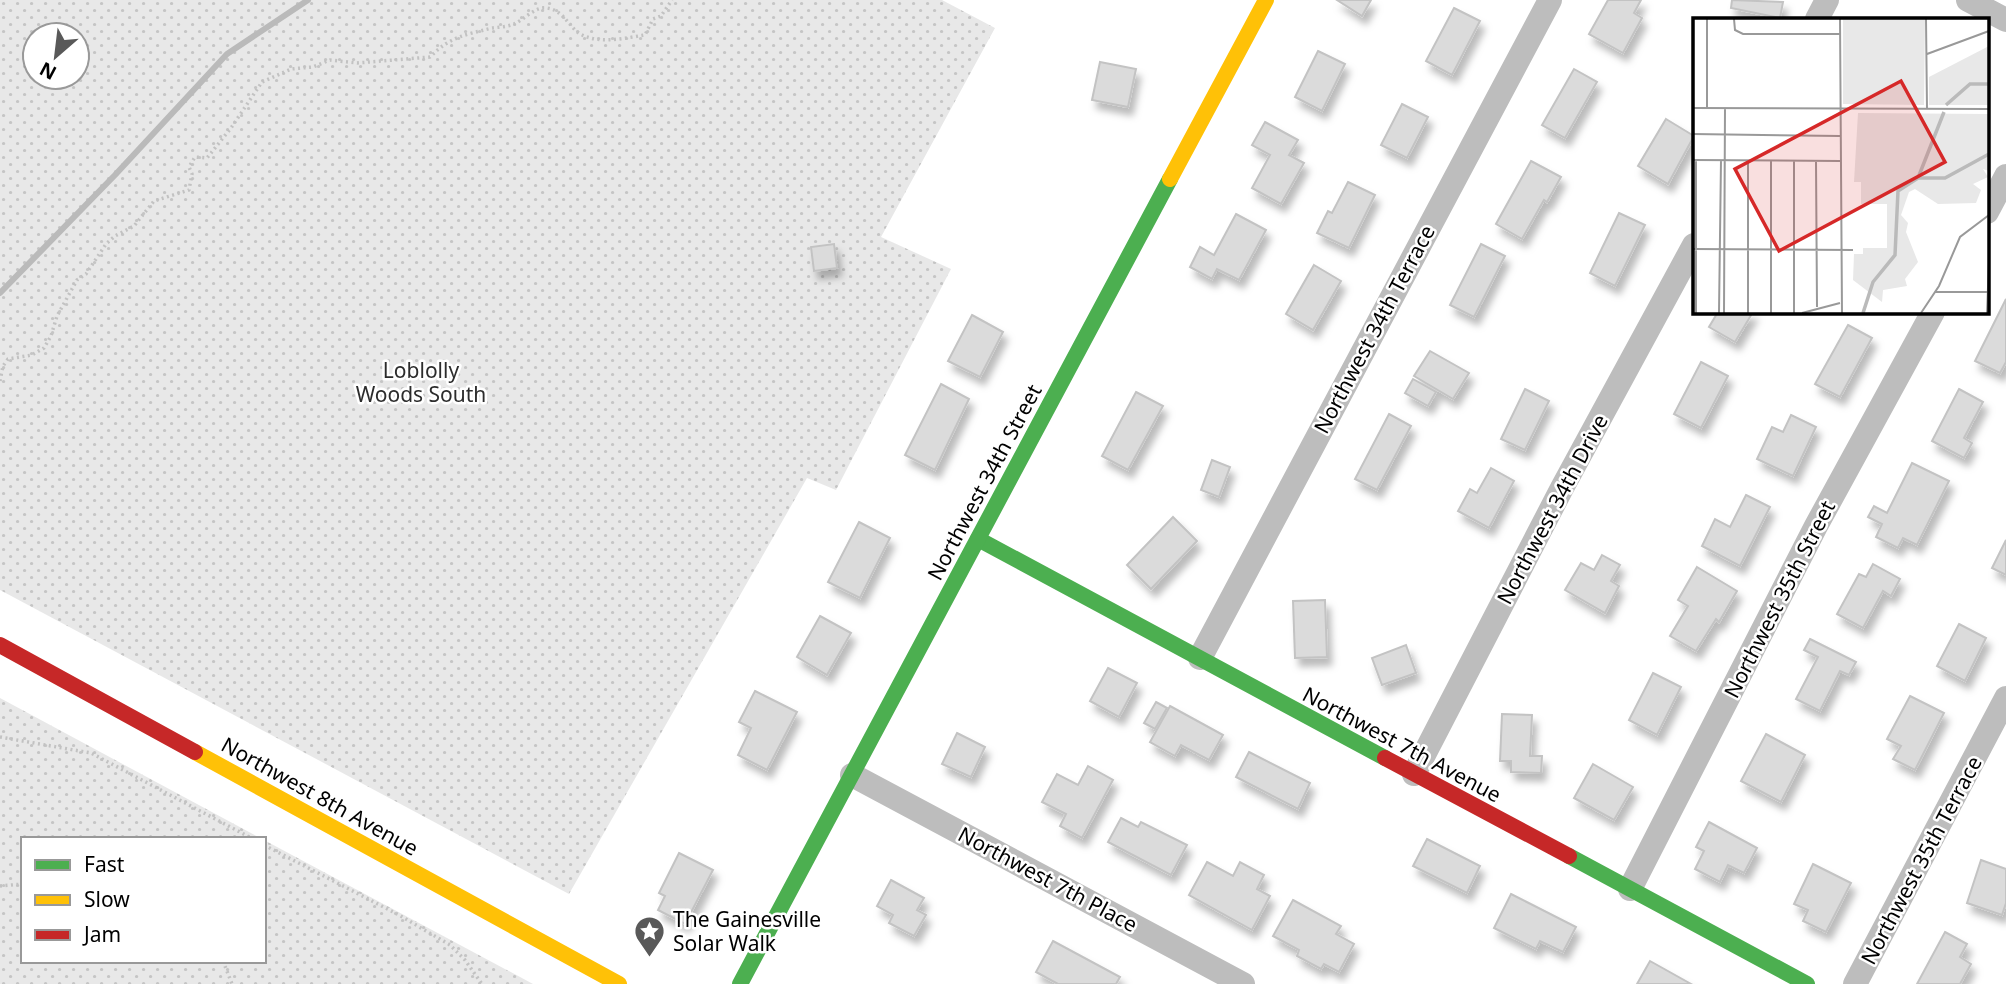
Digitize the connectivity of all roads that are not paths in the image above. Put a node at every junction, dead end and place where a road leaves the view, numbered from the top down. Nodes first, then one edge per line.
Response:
1 (1266, 0) edge
2 (1550, 0) edge
3 (1827, 0) edge
4 (1968, 0) edge
5 (1818, 18) edge
6 (2006, 20) edge
7 (2006, 176) edge
8 (1988, 210) edge
9 (1693, 249) edge
10 (1932, 313) edge
11 (978, 539) junction
12 (0, 645) edge
13 (1200, 658) junction
14 (2006, 698) edge
15 (1413, 774) junction
16 (852, 775) junction
17 (1630, 889) junction
18 (620, 984) edge
19 (740, 984) edge
20 (1243, 984) edge
21 (1807, 984) edge
22 (1855, 984) edge

1 - 11 street, Northwest 34th Street
2 - 13 street, Northwest 34th Terrace
3 - 5 street
4 - 6 street
7 - 8 street
9 - 15 street, Northwest 34th Drive
10 - 17 street, Northwest 35th Street
11 - 13 street, Northwest 7th Avenue
11 - 16 street, Northwest 34th Street
12 - 18 street, Northwest 8th Avenue
13 - 15 street, Northwest 7th Avenue
14 - 22 street, Northwest 35th Terrace
15 - 17 street, Northwest 7th Avenue
16 - 19 street, Northwest 34th Street
16 - 20 street, Northwest 7th Place
17 - 21 street, Northwest 7th Avenue

